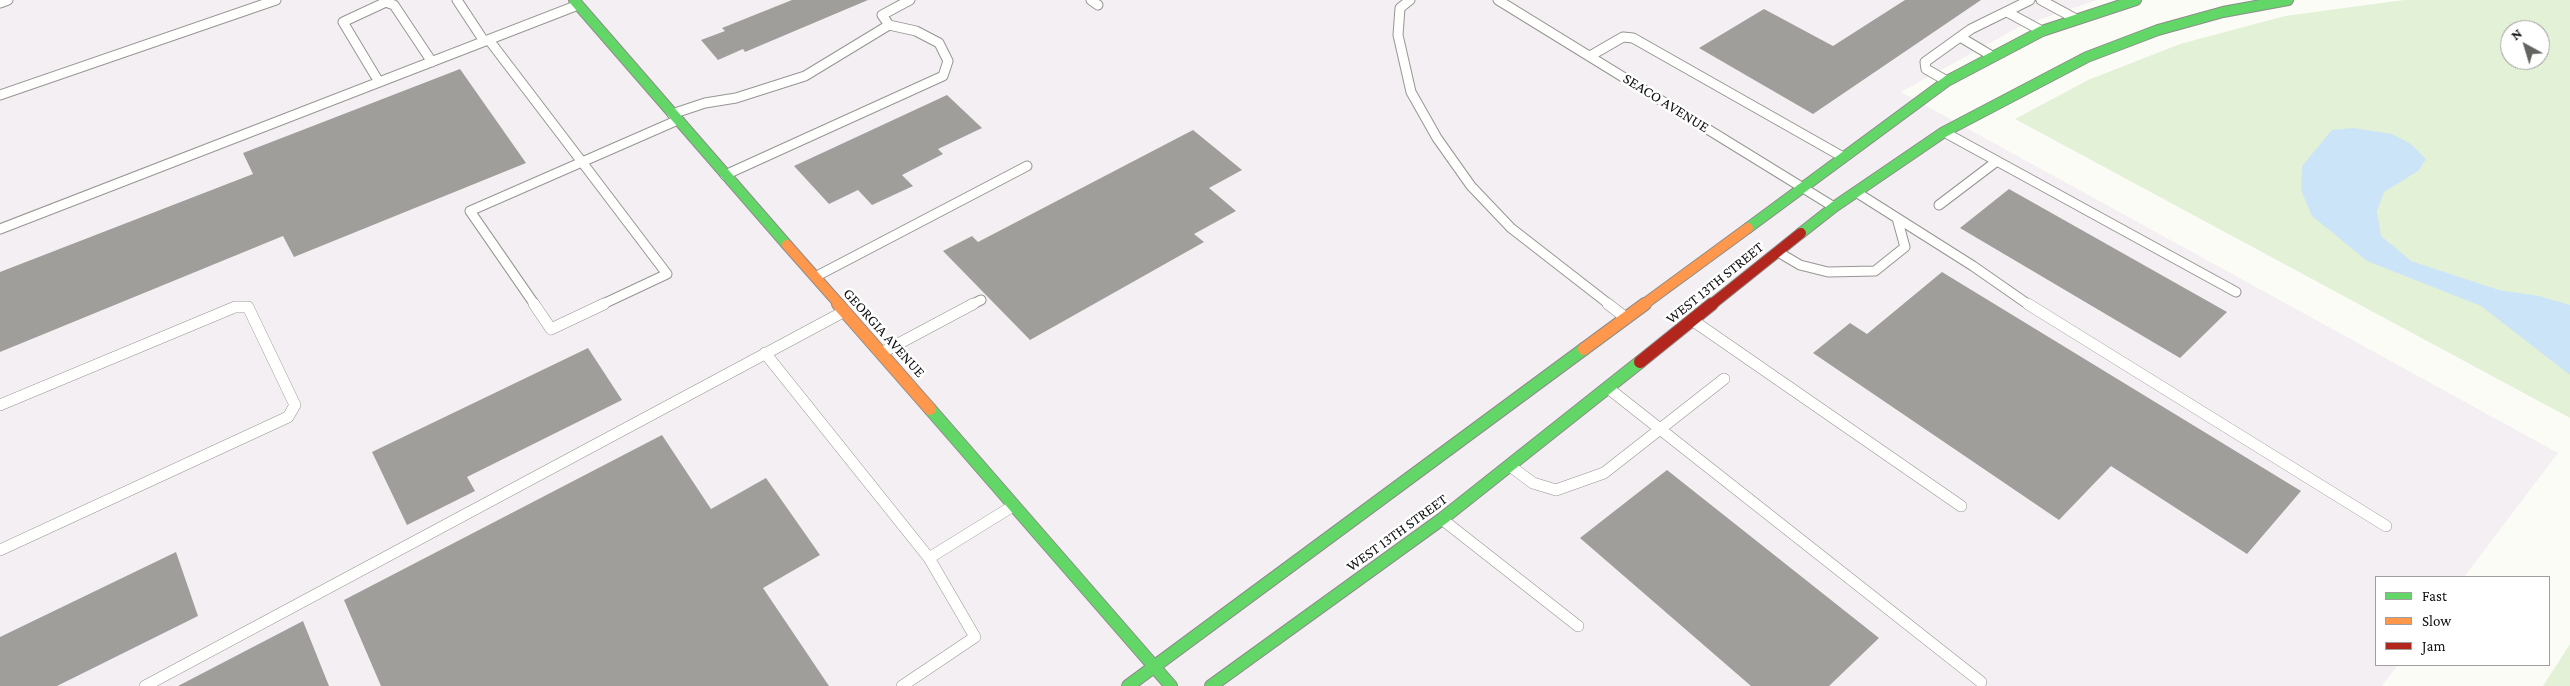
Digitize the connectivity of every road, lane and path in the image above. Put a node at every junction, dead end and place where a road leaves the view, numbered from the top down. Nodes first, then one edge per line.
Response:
1 (8, 0) edge
2 (276, 0) edge
3 (457, 0) edge
4 (910, 0) edge
5 (1410, 0) edge
6 (2030, 0) edge
7 (2042, 0) edge
8 (2288, 0) edge
9 (389, 1) edge
10 (1504, 1) edge
11 (2129, 1) edge
12 (576, 2) edge
13 (0, 3) edge
14 (2007, 12) junction
15 (2076, 19) junction
16 (889, 25) junction
17 (2042, 31) junction
18 (1960, 37) junction
19 (487, 41) junction
20 (1590, 56) junction
21 (1992, 56) junction
22 (432, 62) junction
23 (1947, 81) junction
24 (379, 82) junction
25 (0, 95) edge
26 (675, 117) junction
27 (1944, 132) junction
28 (1842, 157) junction
29 (1996, 161) junction
30 (582, 162) junction
31 (1027, 166) dead end
32 (725, 175) junction
33 (1802, 187) junction
34 (1856, 192) junction
35 (1939, 205) dead end
36 (1834, 207) junction
37 (1897, 218) junction
38 (0, 229) edge
39 (1778, 252) junction
40 (814, 278) junction
41 (2236, 292) dead end
42 (982, 300) dead end
43 (845, 311) junction
44 (1626, 318) junction
45 (1692, 320) junction
46 (883, 352) junction
47 (765, 353) junction
48 (1724, 379) dead end
49 (1607, 388) junction
50 (0, 405) edge
51 (1660, 429) junction
52 (1509, 466) junction
53 (1014, 505) junction
54 (1960, 506) dead end
55 (1442, 519) junction
56 (2386, 526) dead end
57 (0, 550) edge
58 (929, 558) junction
59 (1578, 626) dead end
60 (1155, 667) junction
61 (1981, 682) dead end
62 (145, 686) edge
63 (902, 686) edge
64 (1128, 686) edge
65 (1171, 686) edge
66 (1211, 686) edge

1 - 13 lane
2 - 25 lane
3 - 19 lane
4 - 16 lane
5 - 44 lane
6 - 14 lane
7 - 15 lane
8 - 27 main road, WEST 13TH STREET
9 - 22 lane
9 - 24 lane
10 - 20 lane, SEACO AVENUE
11 - 15 main road, WEST 13TH STREET
12 - 19 lane
12 - 26 main road, GEORGIA AVENUE
14 - 17 lane
14 - 18 lane
15 - 17 main road, WEST 13TH STREET
16 - 26 lane
16 - 32 lane
17 - 21 main road, WEST 13TH STREET
18 - 21 lane
18 - 23 lane
19 - 22 lane
19 - 30 lane
20 - 28 lane
20 - 33 lane, SEACO AVENUE
21 - 23 main road, WEST 13TH STREET
22 - 24 lane
23 - 28 main road, WEST 13TH STREET
24 - 38 lane
26 - 30 lane
26 - 32 main road, GEORGIA AVENUE
27 - 29 lane
27 - 34 main road, WEST 13TH STREET
28 - 33 main road, WEST 13TH STREET
29 - 35 lane
29 - 41 lane
30 - 30 lane
31 - 40 lane
32 - 40 main road, GEORGIA AVENUE
33 - 36 lane, SEACO AVENUE
33 - 44 main road, WEST 13TH STREET
34 - 36 main road, WEST 13TH STREET
34 - 37 lane
36 - 39 main road, WEST 13TH STREET
37 - 39 lane
37 - 56 lane
39 - 45 main road, WEST 13TH STREET
40 - 43 main road, GEORGIA AVENUE
42 - 46 lane
43 - 46 main road, GEORGIA AVENUE
43 - 47 lane
44 - 60 main road, WEST 13TH STREET
45 - 49 main road, WEST 13TH STREET
45 - 54 lane
46 - 53 main road, GEORGIA AVENUE
47 - 58 lane
47 - 62 lane
48 - 51 lane
49 - 51 lane
49 - 52 main road, WEST 13TH STREET
50 - 57 lane
51 - 52 lane
51 - 61 lane
52 - 55 main road, WEST 13TH STREET
53 - 58 lane
53 - 60 main road, GEORGIA AVENUE
55 - 59 lane
55 - 66 main road, WEST 13TH STREET
58 - 63 lane
60 - 64 main road, WEST 13TH STREET
60 - 65 main road, GEORGIA AVENUE

